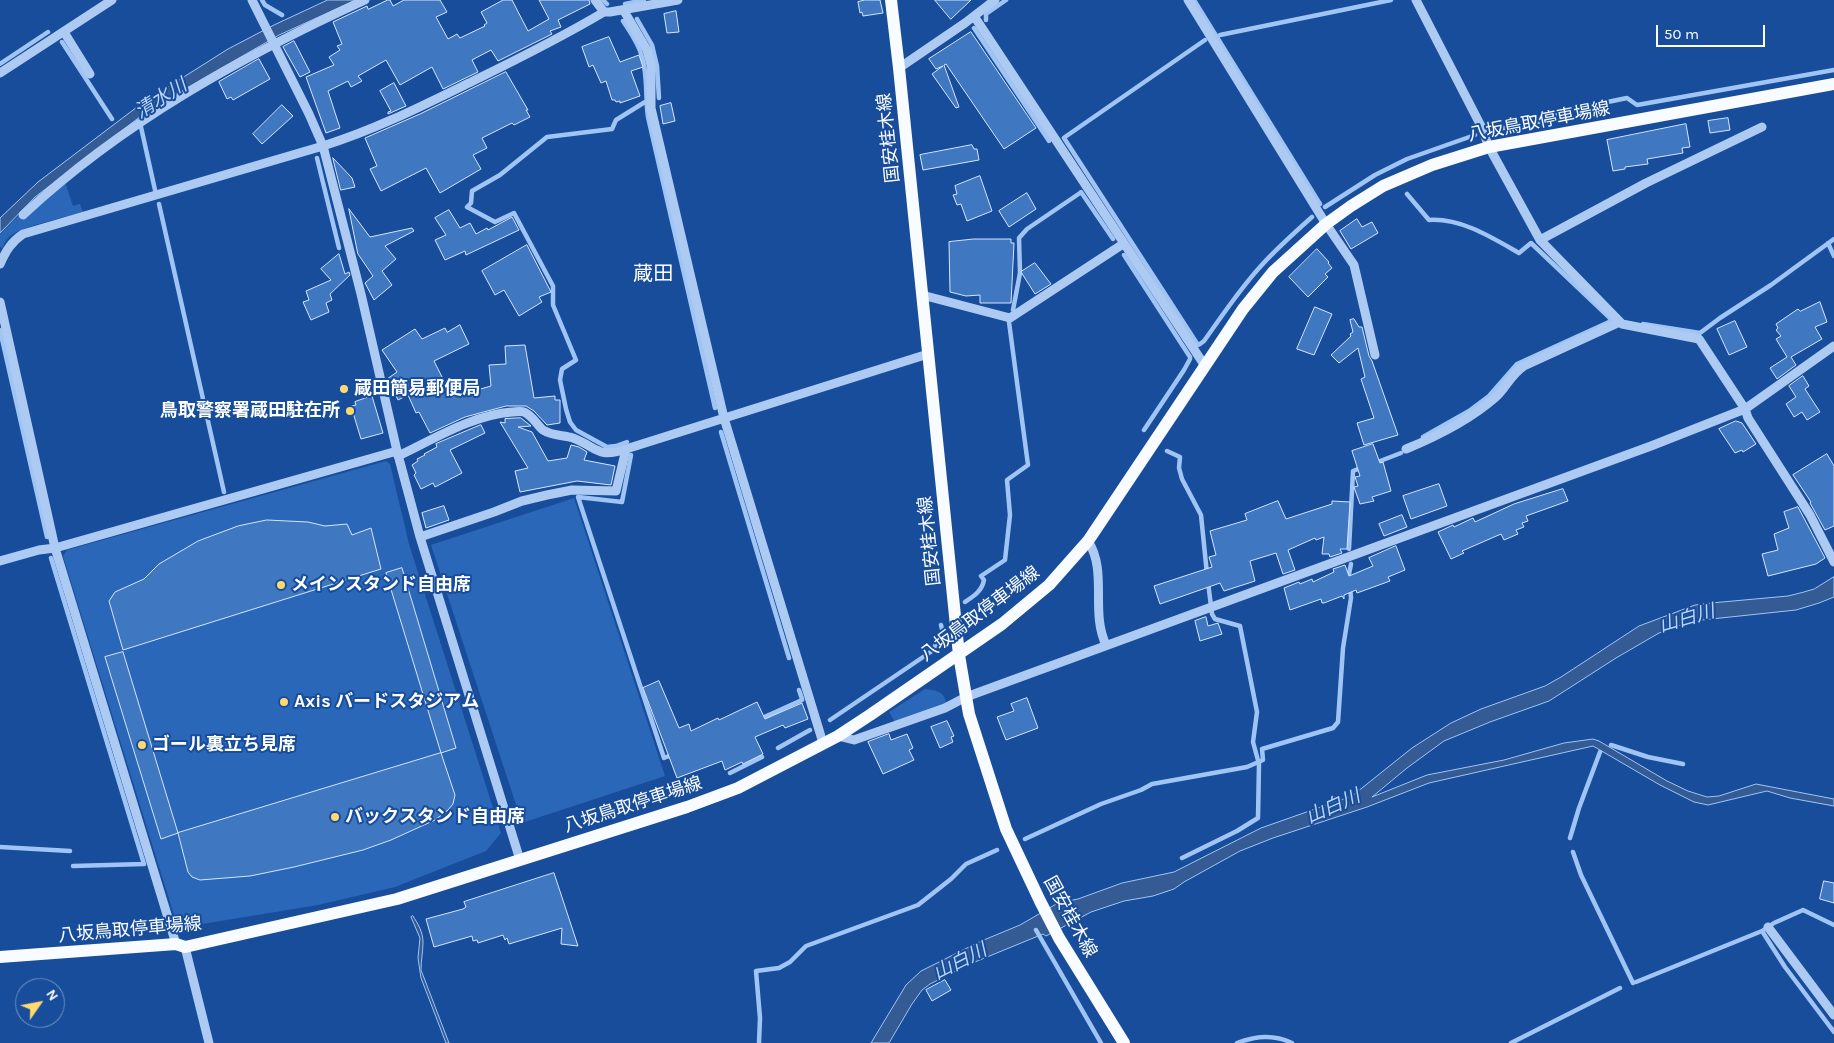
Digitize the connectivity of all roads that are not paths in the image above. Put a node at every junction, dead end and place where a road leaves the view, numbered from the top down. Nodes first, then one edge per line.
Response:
1 (112, 0) edge
2 (252, 0) edge
3 (365, 0) edge
4 (595, 0) edge
5 (678, 0) edge
6 (891, 0) edge
7 (995, 0) edge
8 (1188, 0) edge
9 (1416, 0) edge
10 (624, 11) junction
11 (604, 12) junction
12 (974, 16) junction
13 (64, 32) junction
14 (274, 43) junction
15 (900, 68) junction
16 (0, 73) edge
17 (90, 74) dead end
18 (1834, 84) edge
19 (1762, 127) dead end
20 (323, 146) junction
21 (1489, 147) junction
22 (23, 215) dead end
23 (1326, 224) junction
24 (1540, 240) junction
25 (1123, 244) junction
26 (0, 264) edge
27 (922, 295) junction
28 (0, 302) edge
29 (1620, 322) junction
30 (1834, 346) edge
31 (928, 354) junction
32 (1375, 356) dead end
33 (1205, 366) junction
34 (1745, 408) junction
35 (724, 418) junction
36 (626, 449) junction
37 (1406, 449) dead end
38 (398, 454) junction
39 (420, 537) junction
40 (1088, 541) junction
41 (55, 548) junction
42 (0, 561) edge
43 (1834, 562) edge
44 (1106, 645) junction
45 (959, 655) junction
46 (966, 697) junction
47 (838, 736) junction
48 (823, 743) junction
49 (520, 860) junction
50 (1768, 927) dead end
51 (181, 946) junction
52 (0, 957) edge
53 (1834, 998) edge
54 (1826, 1003) junction
55 (1834, 1015) edge
56 (209, 1043) edge
57 (1124, 1043) edge

1 - 13 street
2 - 14 street
3 - 14 street
4 - 11 street
5 - 10 street
6 - 15 main road, 国安桂木線
7 - 12 street
8 - 23 street
9 - 21 street
10 - 11 street
10 - 35 street
11 - 20 street
12 - 15 street
12 - 25 street
13 - 16 street
13 - 17 street
14 - 20 street
14 - 22 street
15 - 27 main road, 国安桂木線
18 - 21 main road, 八坂鳥取停車場線
19 - 24 street
20 - 26 street
20 - 38 street
21 - 23 main road, 八坂鳥取停車場線
21 - 24 street
23 - 32 street
23 - 33 main road, 八坂鳥取停車場線
24 - 29 street
25 - 27 street
25 - 33 street
27 - 31 main road, 国安桂木線
28 - 41 street
29 - 34 street
29 - 37 street
30 - 34 street
31 - 35 street
31 - 45 main road, 国安桂木線
33 - 40 main road, 八坂鳥取停車場線
34 - 43 street
34 - 44 street
35 - 36 street
35 - 48 street
36 - 38 street
36 - 39 street
38 - 39 street
38 - 41 street
39 - 49 street
40 - 44 street
40 - 45 main road, 八坂鳥取停車場線
41 - 42 street
41 - 51 street
44 - 46 street
45 - 46 main road, 国安桂木線
45 - 47 main road, 八坂鳥取停車場線
46 - 47 street
46 - 57 main road, 国安桂木線
47 - 48 main road, 八坂鳥取停車場線
48 - 49 main road, 八坂鳥取停車場線
49 - 51 main road, 八坂鳥取停車場線
50 - 54 street
51 - 52 main road, 八坂鳥取停車場線
51 - 56 street
53 - 54 street
54 - 55 street

